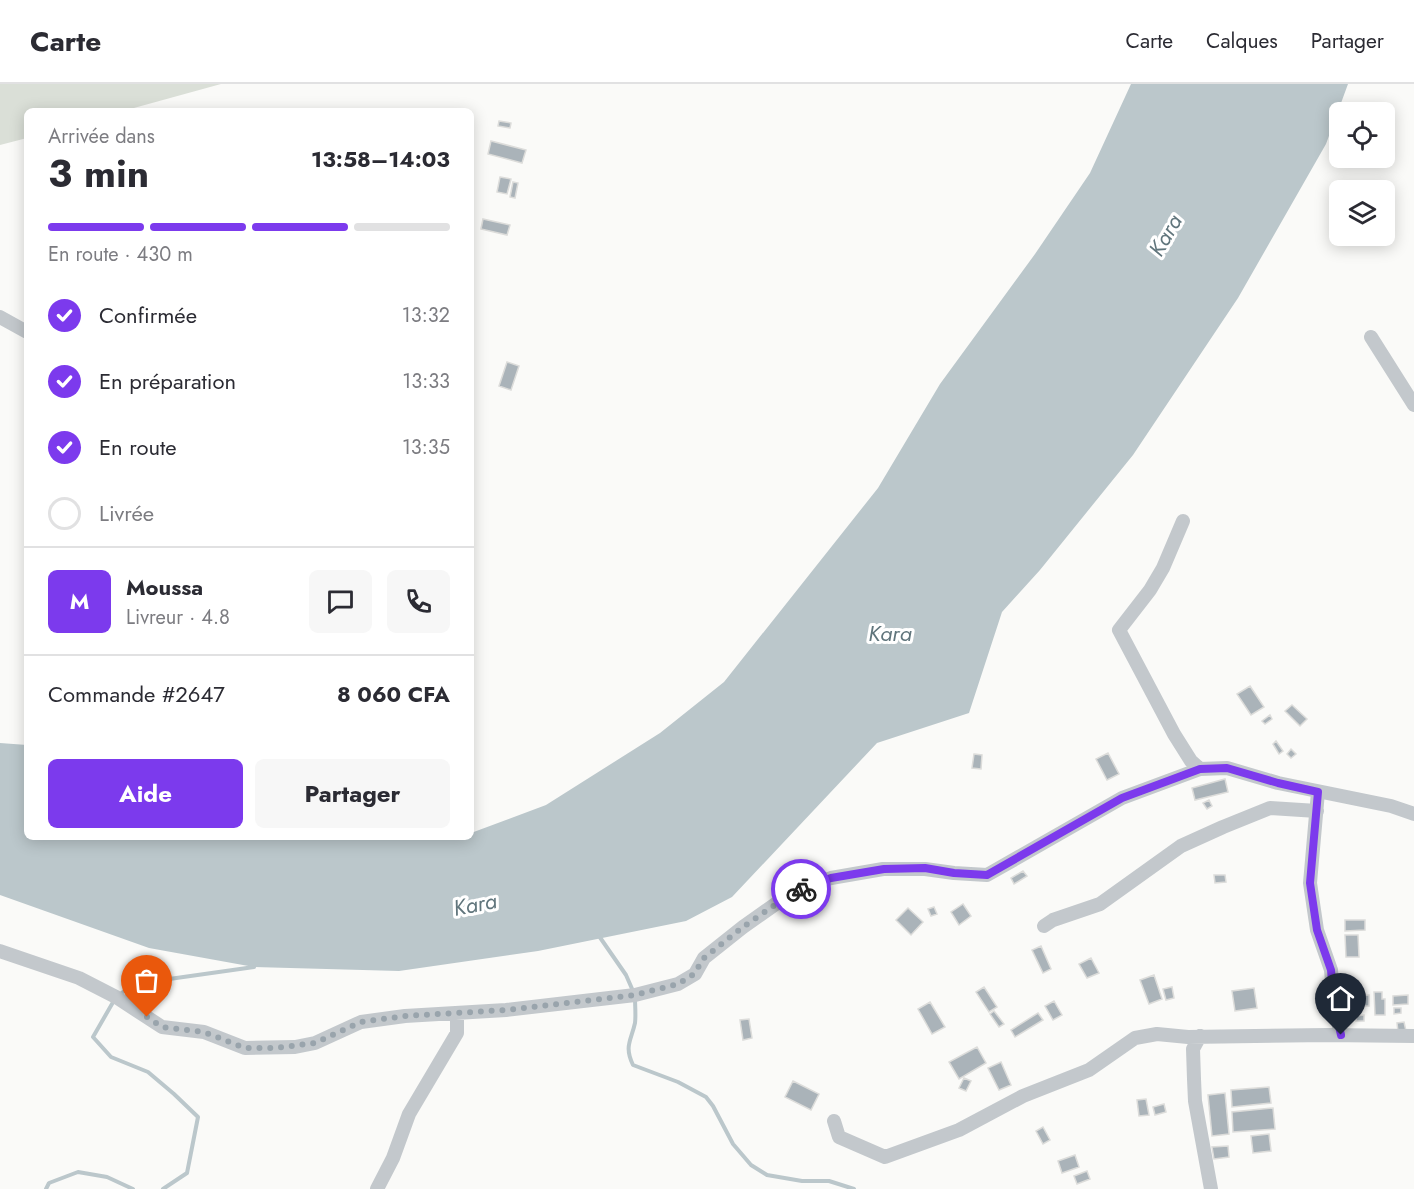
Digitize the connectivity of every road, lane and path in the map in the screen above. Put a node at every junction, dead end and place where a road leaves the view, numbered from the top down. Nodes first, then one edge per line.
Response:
1 (0, 316) edge
2 (24, 330) edge
3 (1371, 337) dead end
4 (1414, 405) edge
5 (1183, 521) dead end
6 (1200, 769) junction
7 (1318, 792) junction
8 (1317, 811) junction
9 (1414, 814) edge
10 (1044, 926) dead end
11 (0, 951) edge
12 (457, 1013) junction
13 (1341, 1035) junction
14 (1200, 1036) junction
15 (1414, 1036) edge
16 (834, 1121) dead end
17 (377, 1189) edge
18 (1211, 1189) edge

1 - 2 street
3 - 4 street
5 - 6 street
6 - 7 street
6 - 12 street
7 - 8 street
7 - 9 street
8 - 10 street
8 - 13 street
11 - 12 street
12 - 17 street
13 - 14 street
13 - 15 street
14 - 16 street
14 - 18 street

